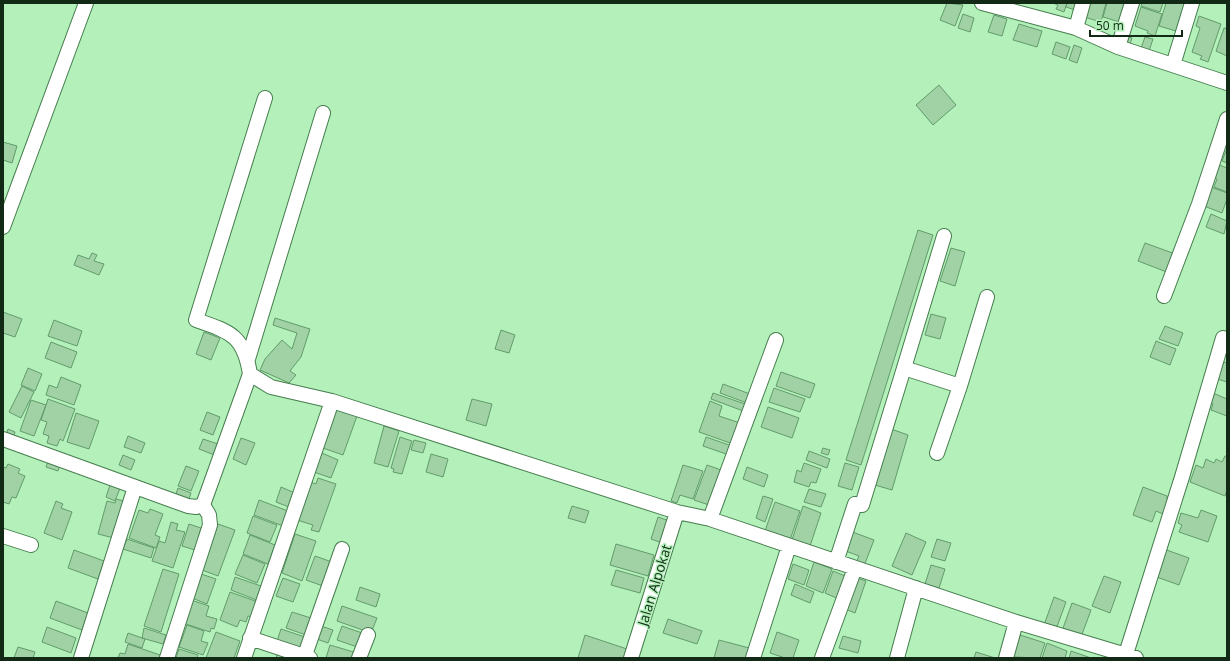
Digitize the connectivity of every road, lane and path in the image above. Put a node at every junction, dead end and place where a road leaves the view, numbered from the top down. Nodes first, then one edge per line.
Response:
1 (86, 3) edge
2 (982, 3) edge
3 (1083, 3) edge
4 (1132, 3) edge
5 (1192, 3) edge
6 (1028, 9) edge
7 (1076, 28) junction
8 (1118, 47) junction
9 (1173, 65) junction
10 (1227, 83) edge
11 (265, 98) dead end
12 (322, 113) dead end
13 (1227, 119) edge
14 (3, 227) edge
15 (944, 236) dead end
16 (1164, 296) dead end
17 (987, 297) dead end
18 (1223, 338) dead end
19 (776, 340) dead end
20 (248, 359) junction
21 (904, 368) junction
22 (250, 374) junction
23 (960, 386) junction
24 (332, 401) junction
25 (3, 438) edge
26 (937, 453) dead end
27 (135, 487) junction
28 (203, 505) junction
29 (677, 512) junction
30 (710, 519) junction
31 (3, 536) edge
32 (31, 545) dead end
33 (789, 546) junction
34 (342, 549) dead end
35 (836, 562) junction
36 (855, 568) junction
37 (916, 588) junction
38 (1016, 622) junction
39 (368, 635) dead end
40 (250, 638) junction
41 (1131, 656) edge
42 (308, 657) edge
43 (81, 658) edge
44 (167, 658) edge
45 (244, 658) edge
46 (360, 658) edge
47 (631, 658) edge
48 (753, 658) edge
49 (822, 658) edge
50 (897, 658) edge
51 (1006, 658) edge

1 - 14 street
2 - 6 street
3 - 7 street
4 - 8 street
5 - 9 street
6 - 7 street
7 - 8 street
8 - 9 street
9 - 10 street
11 - 20 street
12 - 20 street
13 - 16 street
15 - 21 street
17 - 23 street
18 - 41 street
19 - 30 street
20 - 22 street
21 - 23 street
21 - 35 street
22 - 24 street
22 - 28 street
23 - 26 street
24 - 29 street
24 - 40 street
25 - 27 street
27 - 28 street
27 - 43 street
28 - 44 street
29 - 30 street
29 - 47 street, Jalan Alpokat
30 - 33 street
31 - 32 street
33 - 35 street
33 - 48 street
34 - 42 street
35 - 36 street
36 - 37 street
36 - 49 street
37 - 38 street
37 - 50 street
38 - 41 street
38 - 51 street
39 - 46 street
40 - 42 street
40 - 45 street

